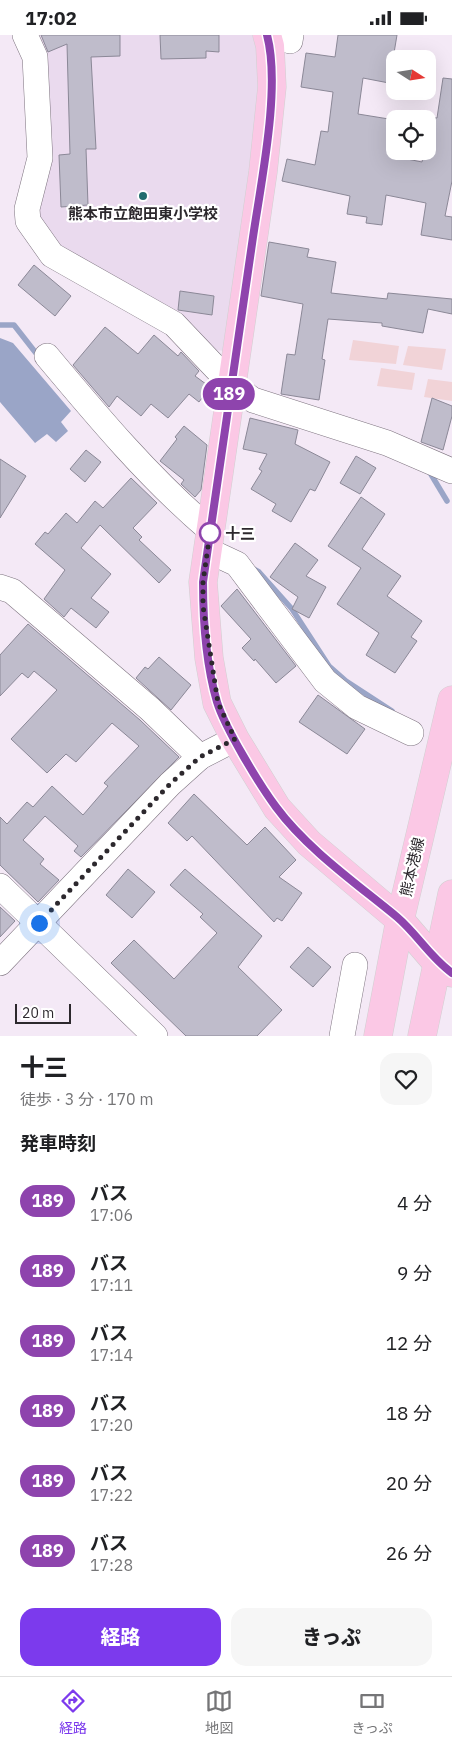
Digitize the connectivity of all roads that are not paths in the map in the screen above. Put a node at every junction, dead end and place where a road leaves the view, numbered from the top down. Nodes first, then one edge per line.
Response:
1 (25, 35) edge
2 (283, 37) edge
3 (47, 356) dead end
4 (231, 384) junction
5 (452, 471) edge
6 (209, 540) junction
7 (0, 587) edge
8 (452, 699) edge
9 (411, 733) dead end
10 (235, 739) junction
11 (200, 757) junction
12 (0, 886) edge
13 (452, 894) edge
14 (400, 920) junction
15 (39, 923) junction
16 (0, 963) edge
17 (355, 965) dead end
18 (444, 968) edge
19 (155, 1036) edge
20 (342, 1036) edge
21 (378, 1036) edge
22 (422, 1036) edge

1 - 4 street
2 - 4 main road
3 - 6 street
4 - 5 street
4 - 6 main road
6 - 9 street
6 - 10 main road
7 - 11 street
8 - 14 main road, 熊本港線
10 - 11 street
10 - 14 main road
11 - 15 street
12 - 15 street
13 - 18 main road
14 - 18 main road
14 - 21 main road, 熊本港線
15 - 16 street
15 - 19 street
17 - 20 street
18 - 22 main road

